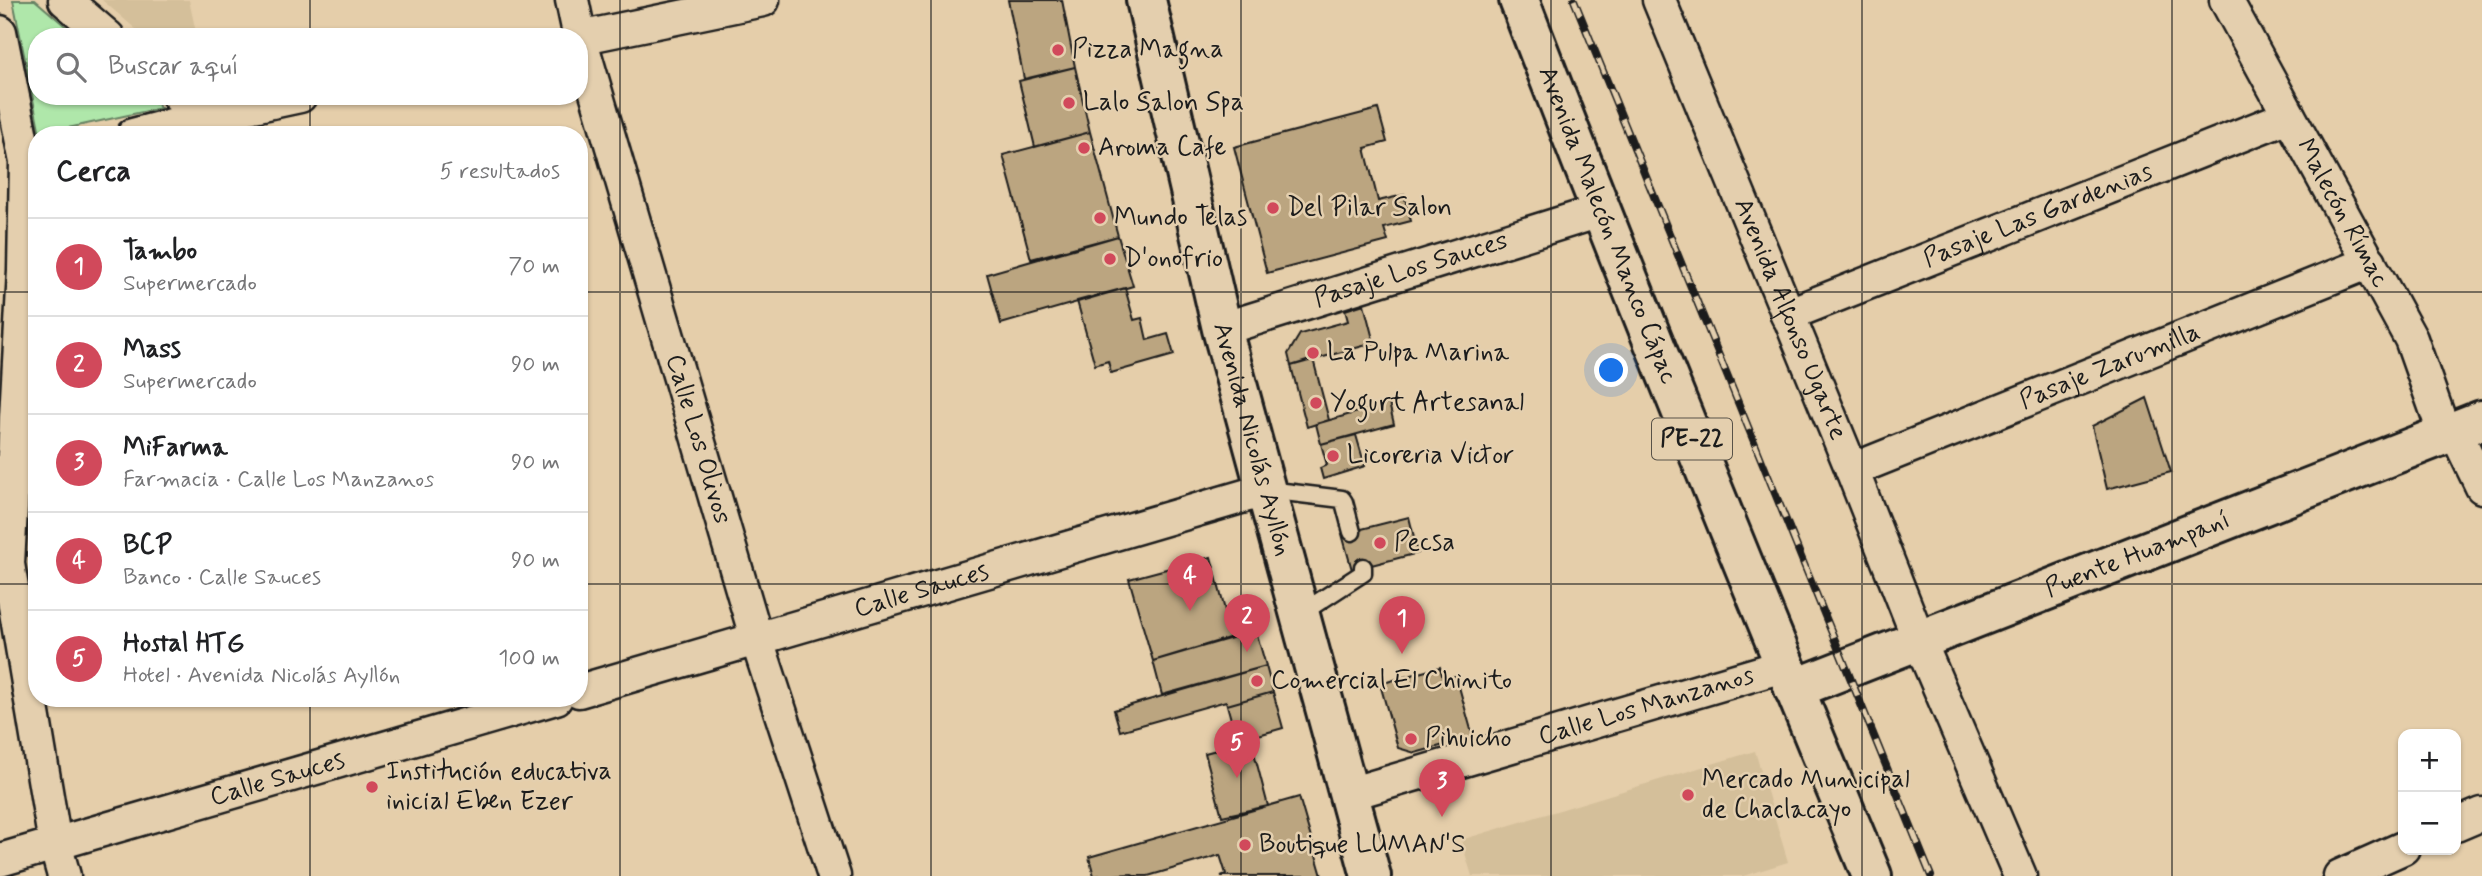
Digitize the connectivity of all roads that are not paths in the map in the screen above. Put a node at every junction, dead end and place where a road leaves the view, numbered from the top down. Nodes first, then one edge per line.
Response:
1 (65, 0) edge
2 (572, 0) edge
3 (763, 0) edge
4 (1146, 0) edge
5 (1519, 0) edge
6 (1659, 0) edge
7 (2226, 0) edge
8 (98, 28) edge
9 (578, 28) edge
10 (0, 32) edge
11 (588, 36) edge
12 (588, 65) edge
13 (188, 105) edge
14 (258, 105) edge
15 (2289, 116) junction
16 (202, 117) junction
17 (167, 126) edge
18 (28, 149) edge
19 (28, 208) edge
20 (1600, 211) junction
21 (2370, 262) junction
22 (1787, 315) junction
23 (1222, 329) junction
24 (2460, 429) edge
25 (1852, 470) junction
26 (2482, 487) edge
27 (1265, 490) junction
28 (1352, 532) dead end
29 (1363, 567) dead end
30 (1300, 614) junction
31 (757, 640) junction
32 (1919, 640) junction
33 (1788, 677) junction
34 (28, 683) edge
35 (588, 688) edge
36 (32, 707) edge
37 (525, 707) edge
38 (1349, 794) junction
39 (2482, 814) edge
40 (2461, 823) edge
41 (55, 844) junction
42 (2398, 850) edge
43 (0, 860) edge
44 (64, 876) edge
45 (834, 876) edge
46 (1371, 876) edge
47 (1872, 876) edge
48 (2020, 876) edge
49 (2340, 876) edge

1 - 8 street
2 - 9 street, Calle Los Olivos
3 - 11 street
4 - 23 main road, Avenida Nicolás Ayllón
5 - 20 main road, Avenida Malecón Manco Cápac / PE-22
6 - 22 street, Avenida Alfonso Ugarte
7 - 15 street, Malecón Rímac
10 - 18 street
12 - 31 street, Calle Los Olivos
13 - 16 street
14 - 16 street
15 - 21 street, Malecón Rímac
15 - 22 street, Pasaje Las Gardenias
16 - 17 street
19 - 34 street
20 - 23 street, Pasaje Los Sauces
20 - 33 main road, Avenida Malecón Manco Cápac / PE-22
21 - 24 street, Malecón Rímac
21 - 25 street, Pasaje Zarumilla
22 - 25 street, Avenida Alfonso Ugarte
23 - 27 main road, Avenida Nicolás Ayllón
24 - 26 street, Malecón Rímac
24 - 32 main road, Puente Huampaní
25 - 32 street, Avenida Alfonso Ugarte
27 - 28 lane
27 - 30 main road, Avenida Nicolás Ayllón
27 - 31 street, Calle Sauces
29 - 30 lane
30 - 38 main road, Avenida Nicolás Ayllón
31 - 35 street, Calle Sauces
31 - 45 street, Calle Los Olivos
32 - 33 main road, Puente Huampaní
32 - 48 street, Avenida Alfonso Ugarte
33 - 38 street, Calle Los Manzanos
33 - 47 main road, Avenida Malecón Manco Cápac / PE-22
36 - 41 street
37 - 41 street, Calle Sauces
38 - 46 main road, Avenida Nicolás Ayllón
39 - 40 street
41 - 43 street, Calle Sauces
41 - 44 street
42 - 49 street

